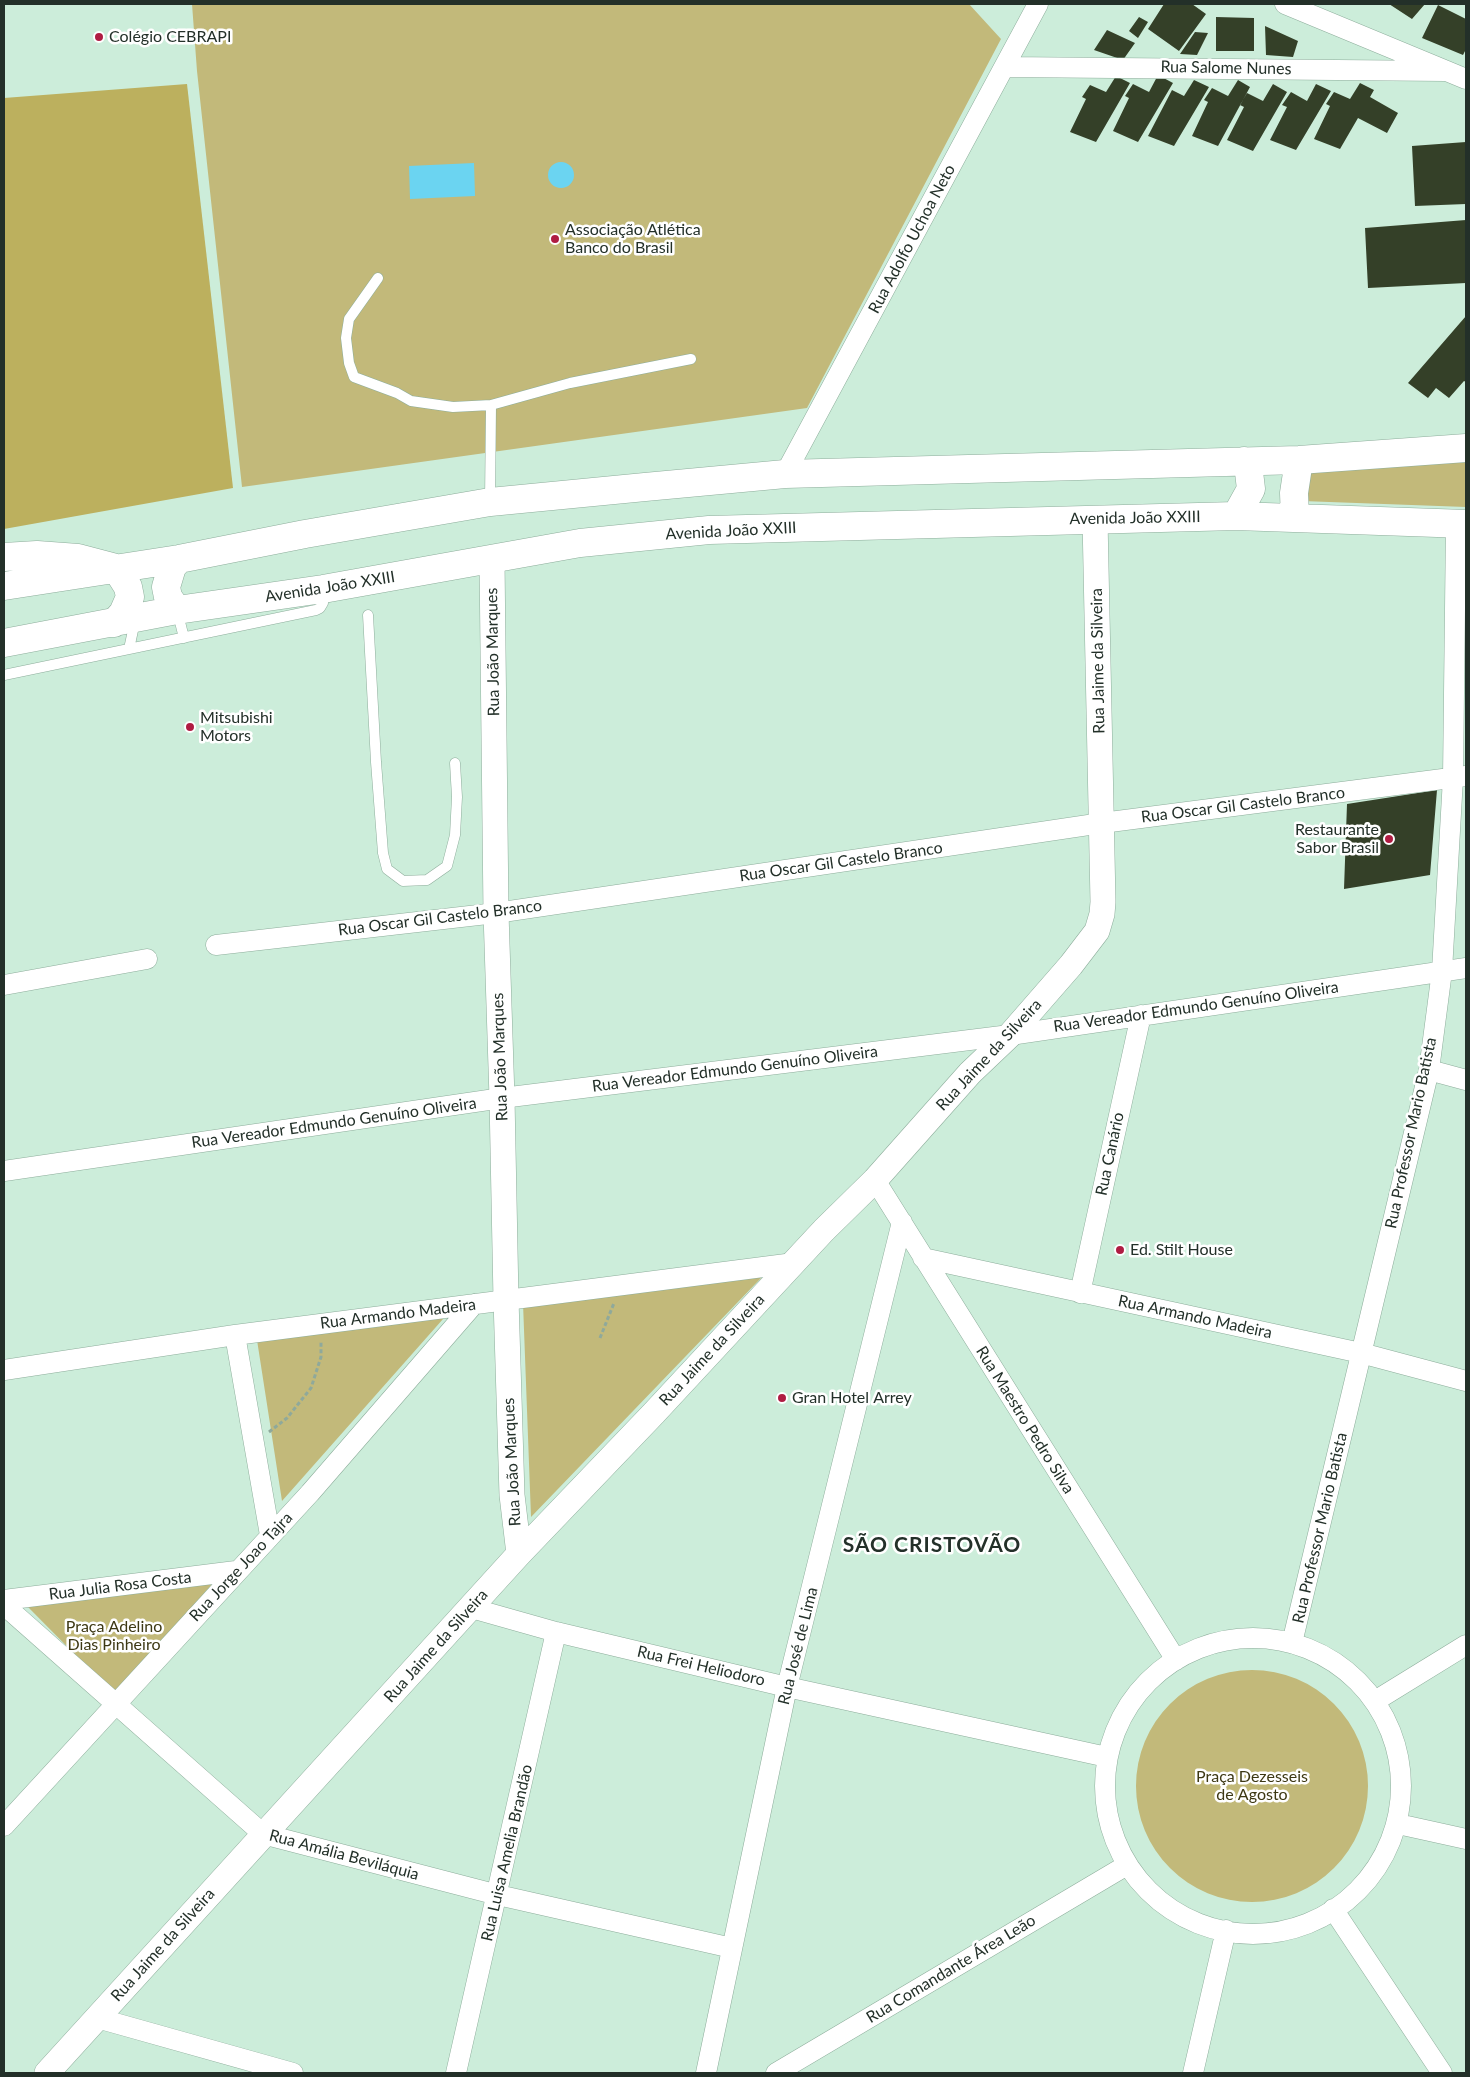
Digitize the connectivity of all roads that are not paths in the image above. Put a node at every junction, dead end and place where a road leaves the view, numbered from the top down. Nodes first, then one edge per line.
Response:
1 (1038, 4) edge
2 (1285, 4) edge
3 (1005, 68) junction
4 (1446, 71) junction
5 (1466, 79) edge
6 (378, 278) dead end
7 (691, 359) dead end
8 (491, 405) junction
9 (1466, 448) edge
10 (1299, 460) junction
11 (1244, 461) junction
12 (785, 474) junction
13 (490, 502) junction
14 (1236, 516) junction
15 (1295, 518) junction
16 (1095, 519) junction
17 (1461, 524) edge
18 (4, 557) edge
19 (178, 559) junction
20 (492, 560) junction
21 (116, 568) junction
22 (4, 586) edge
23 (323, 589) junction
24 (177, 610) junction
25 (368, 615) dead end
26 (124, 621) junction
27 (184, 638) junction
28 (4, 643) edge
29 (129, 649) junction
30 (4, 675) edge
31 (455, 763) dead end
32 (1460, 777) edge
33 (1102, 823) junction
34 (496, 913) junction
35 (216, 945) dead end
36 (147, 959) dead end
37 (1466, 968) edge
38 (1442, 972) junction
39 (4, 985) edge
40 (1141, 1015) junction
41 (1010, 1035) junction
42 (1428, 1070) junction
43 (1466, 1080) edge
44 (502, 1098) junction
45 (4, 1171) edge
46 (875, 1180) junction
47 (902, 1222) junction
48 (923, 1258) junction
49 (794, 1263) junction
50 (1080, 1293) junction
51 (506, 1299) junction
52 (474, 1304) junction
53 (235, 1335) junction
54 (1361, 1353) junction
55 (4, 1370) edge
56 (1466, 1381) edge
57 (270, 1534) junction
58 (519, 1554) junction
59 (236, 1571) junction
60 (4, 1600) edge
61 (4, 1605) edge
62 (471, 1608) junction
63 (556, 1632) junction
64 (1292, 1642) junction
65 (1466, 1645) edge
66 (1176, 1660) junction
67 (787, 1687) junction
68 (1375, 1701) junction
69 (116, 1705) junction
70 (1107, 1757) junction
71 (1398, 1824) junction
72 (4, 1826) edge
73 (264, 1834) junction
74 (1466, 1839) edge
75 (1127, 1865) junction
76 (498, 1895) junction
77 (1333, 1909) junction
78 (1226, 1930) junction
79 (732, 1948) junction
80 (97, 2018) junction
81 (48, 2073) edge
82 (293, 2073) edge
83 (456, 2073) edge
84 (706, 2073) edge
85 (776, 2073) edge
86 (1194, 2073) edge
87 (1442, 2073) edge

1 - 3 street, Rua Adolfo Uchoa Neto
2 - 4 street
3 - 4 street, Rua Salome Nunes
3 - 12 street, Rua Adolfo Uchoa Neto
4 - 5 street
6 - 8 lane
7 - 8 lane
8 - 13 lane
9 - 10 main road
10 - 11 main road
10 - 15 main road
11 - 12 main road
11 - 14 main road
12 - 13 main road
13 - 19 main road
14 - 15 main road, Avenida João XXIII
14 - 16 main road, Avenida João XXIII
15 - 17 main road, Avenida João XXIII
16 - 20 main road, Avenida João XXIII
16 - 33 street, Rua Jaime da Silveira
17 - 32 street, Rua Professor Mario Batista
18 - 21 main road
19 - 21 main road
19 - 24 main road
20 - 23 main road, Avenida João XXIII
20 - 34 street, Rua João Marques
21 - 22 main road
21 - 26 main road
23 - 24 main road, Avenida João XXIII
23 - 27 lane
24 - 26 main road, Avenida João XXIII
24 - 27 lane
25 - 31 lane
26 - 28 main road, Avenida João XXIII
26 - 29 lane
27 - 29 lane
29 - 30 lane
32 - 33 street, Rua Oscar Gil Castelo Branco
32 - 38 street, Rua Professor Mario Batista
33 - 34 street, Rua Oscar Gil Castelo Branco
33 - 41 street, Rua Jaime da Silveira
34 - 35 street, Rua Oscar Gil Castelo Branco
34 - 44 street, Rua João Marques
36 - 39 street
37 - 38 street, Rua Vereador Edmundo Genuíno Oliveira
38 - 40 street, Rua Vereador Edmundo Genuíno Oliveira
38 - 42 street, Rua Professor Mario Batista
40 - 41 street, Rua Vereador Edmundo Genuíno Oliveira
40 - 50 street, Rua Canário
41 - 44 street, Rua Vereador Edmundo Genuíno Oliveira
41 - 46 street, Rua Jaime da Silveira
42 - 43 street
42 - 54 street, Rua Professor Mario Batista
44 - 45 street, Rua Vereador Edmundo Genuíno Oliveira
44 - 51 street, Rua João Marques
46 - 47 street, Rua Maestro Pedro Silva
46 - 49 street, Rua Jaime da Silveira
47 - 48 street, Rua Maestro Pedro Silva
47 - 67 street, Rua José de Lima
48 - 50 street, Rua Armando Madeira
48 - 66 street, Rua Maestro Pedro Silva
49 - 51 street, Rua Armando Madeira
49 - 58 street, Rua Jaime da Silveira
50 - 54 street, Rua Armando Madeira
51 - 52 street, Rua Armando Madeira
51 - 58 street, Rua João Marques
52 - 53 street, Rua Armando Madeira
52 - 57 street, Rua Jorge Joao Tajra
53 - 55 street, Rua Armando Madeira
53 - 57 street
54 - 56 street, Rua Armando Madeira
54 - 64 street, Rua Professor Mario Batista
57 - 59 street, Rua Jorge Joao Tajra
58 - 62 street, Rua Jaime da Silveira
59 - 60 street, Rua Julia Rosa Costa
59 - 69 street, Rua Jorge Joao Tajra
61 - 69 street, Rua Amália Beviláquia
62 - 63 street, Rua Frei Heliodoro
62 - 73 street, Rua Jaime da Silveira
63 - 67 street, Rua Frei Heliodoro
63 - 76 street, Rua Luisa Amelia Brandão
64 - 66 street
64 - 68 street
65 - 68 street
66 - 70 street
67 - 70 street, Rua Frei Heliodoro
67 - 79 street, Rua José de Lima
68 - 71 street
69 - 72 street, Rua Jorge Joao Tajra
69 - 73 street, Rua Amália Beviláquia
70 - 75 street
71 - 74 street
71 - 77 street
73 - 76 street, Rua Amália Beviláquia
73 - 80 street, Rua Jaime da Silveira
75 - 78 street
75 - 85 street, Rua Comandante Área Leão
76 - 79 street, Rua Amália Beviláquia
76 - 83 street, Rua Luisa Amelia Brandão
77 - 78 street
77 - 87 street
78 - 86 street
79 - 84 street, Rua José de Lima
80 - 81 street, Rua Jaime da Silveira
80 - 82 street

